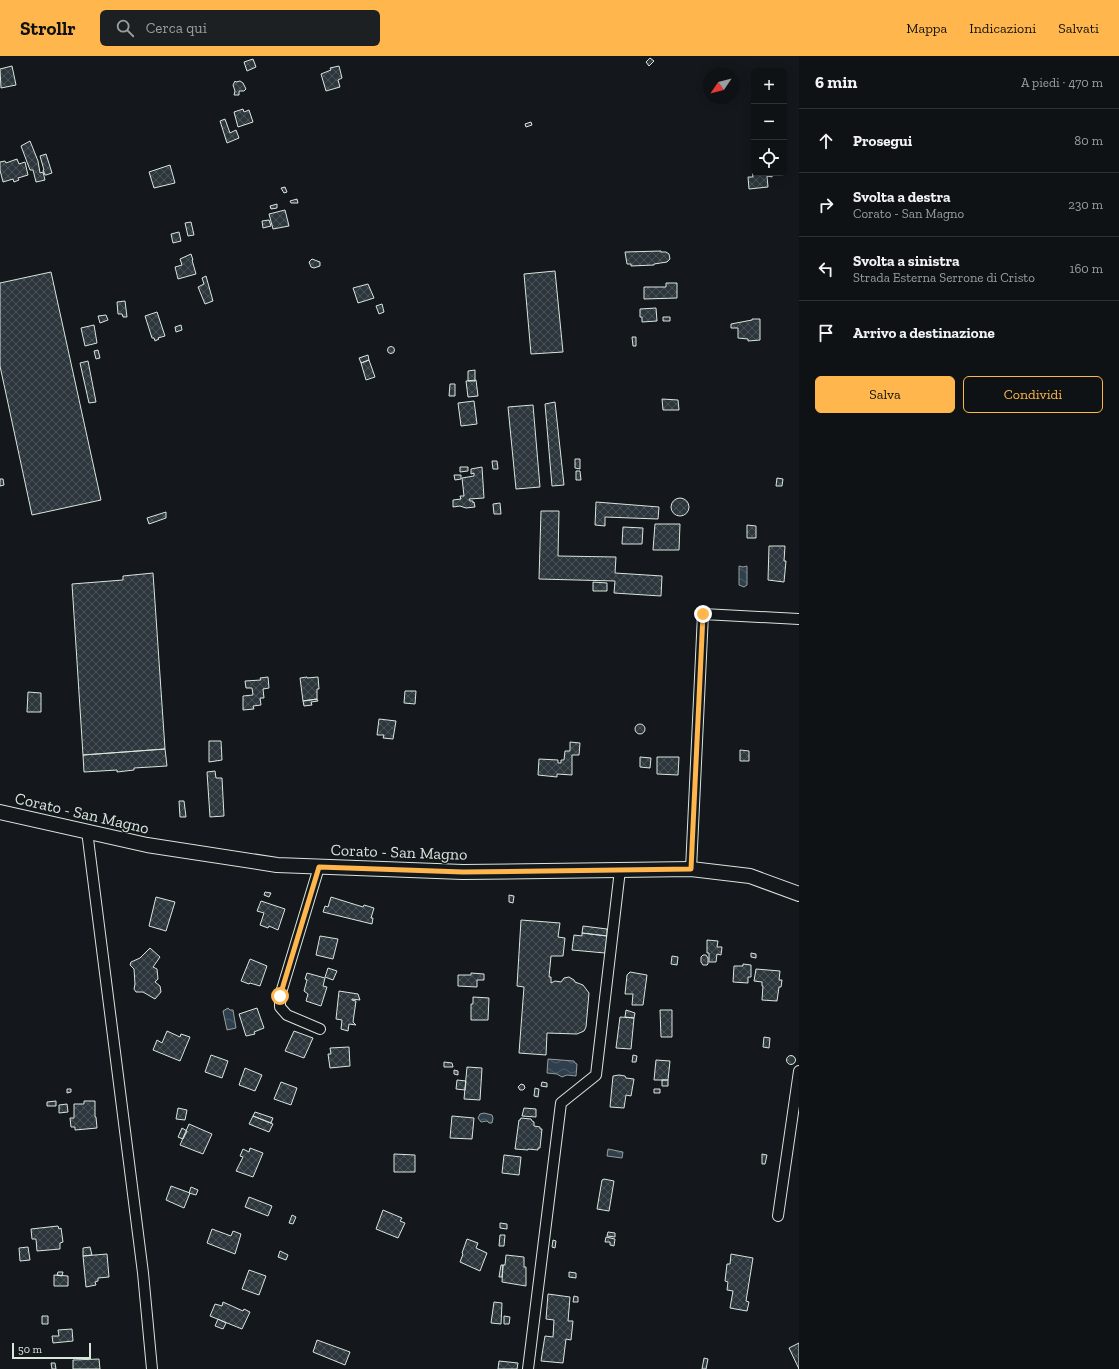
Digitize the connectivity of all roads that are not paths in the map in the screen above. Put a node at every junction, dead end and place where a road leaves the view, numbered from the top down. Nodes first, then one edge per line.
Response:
1 (799, 619) edge
2 (0, 812) edge
3 (86, 831) junction
4 (319, 867) junction
5 (691, 869) junction
6 (620, 870) junction
7 (799, 894) edge
8 (320, 1029) dead end
9 (799, 1071) edge
10 (778, 1216) dead end
11 (152, 1369) edge
12 (528, 1369) edge

1 - 5 street
2 - 3 main road, Corato - San Magno
3 - 4 main road, Corato - San Magno
3 - 11 street
4 - 6 main road, Corato - San Magno
4 - 8 street
5 - 6 main road, Corato - San Magno
5 - 7 main road, Corato - San Magno
6 - 12 street
9 - 10 street

